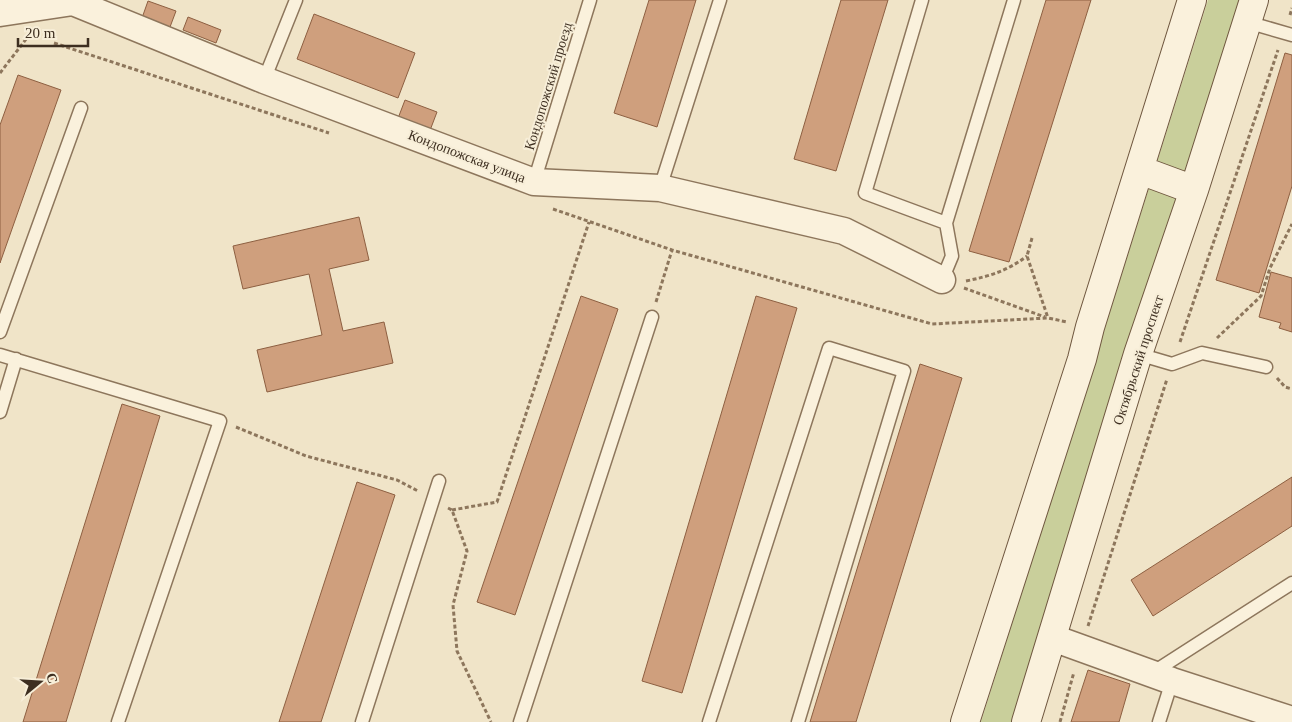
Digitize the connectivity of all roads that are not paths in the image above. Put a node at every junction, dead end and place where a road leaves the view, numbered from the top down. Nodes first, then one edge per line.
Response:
1 (296, 0) edge
2 (590, 0) edge
3 (720, 0) edge
4 (922, 0) edge
5 (1014, 0) edge
6 (1192, 0) edge
7 (1251, 11) edge
8 (0, 13) edge
9 (1292, 34) edge
10 (264, 80) junction
11 (81, 108) dead end
12 (1140, 170) junction
13 (534, 182) junction
14 (660, 188) junction
15 (1194, 190) junction
16 (946, 223) junction
17 (947, 282) joint
18 (652, 317) road end
19 (0, 332) edge
20 (1138, 354) junction
21 (0, 355) edge
22 (16, 359) junction
23 (1266, 367) dead end
24 (0, 412) edge
25 (439, 481) dead end
26 (1292, 582) edge
27 (1052, 638) junction
28 (1162, 677) junction
29 (1292, 720) edge
30 (118, 722) edge
31 (362, 722) edge
32 (520, 722) edge
33 (709, 722) edge
34 (798, 722) edge
35 (965, 722) edge
36 (1026, 722) edge
37 (1158, 722) edge

1 - 10 lane
2 - 13 lane, Кондопожский проезд
3 - 14 lane
4 - 16 lane
5 - 16 lane
6 - 12 main road
7 - 9 lane
7 - 15 main road, Октябрьский проспект
8 - 10 street, Кондопожская улица
10 - 13 street, Кондопожская улица
11 - 19 lane
12 - 15 main road
12 - 35 main road
13 - 14 street, Кондопожская улица
14 - 17 street, Кондопожская улица
15 - 20 main road, Октябрьский проспект
16 - 17 lane
18 - 32 lane
20 - 23 lane
20 - 27 main road, Октябрьский проспект
21 - 22 lane
22 - 24 lane
22 - 30 lane
25 - 31 lane
26 - 28 lane
27 - 28 street
27 - 36 main road, Октябрьский проспект
28 - 29 street
28 - 37 lane
33 - 34 lane

